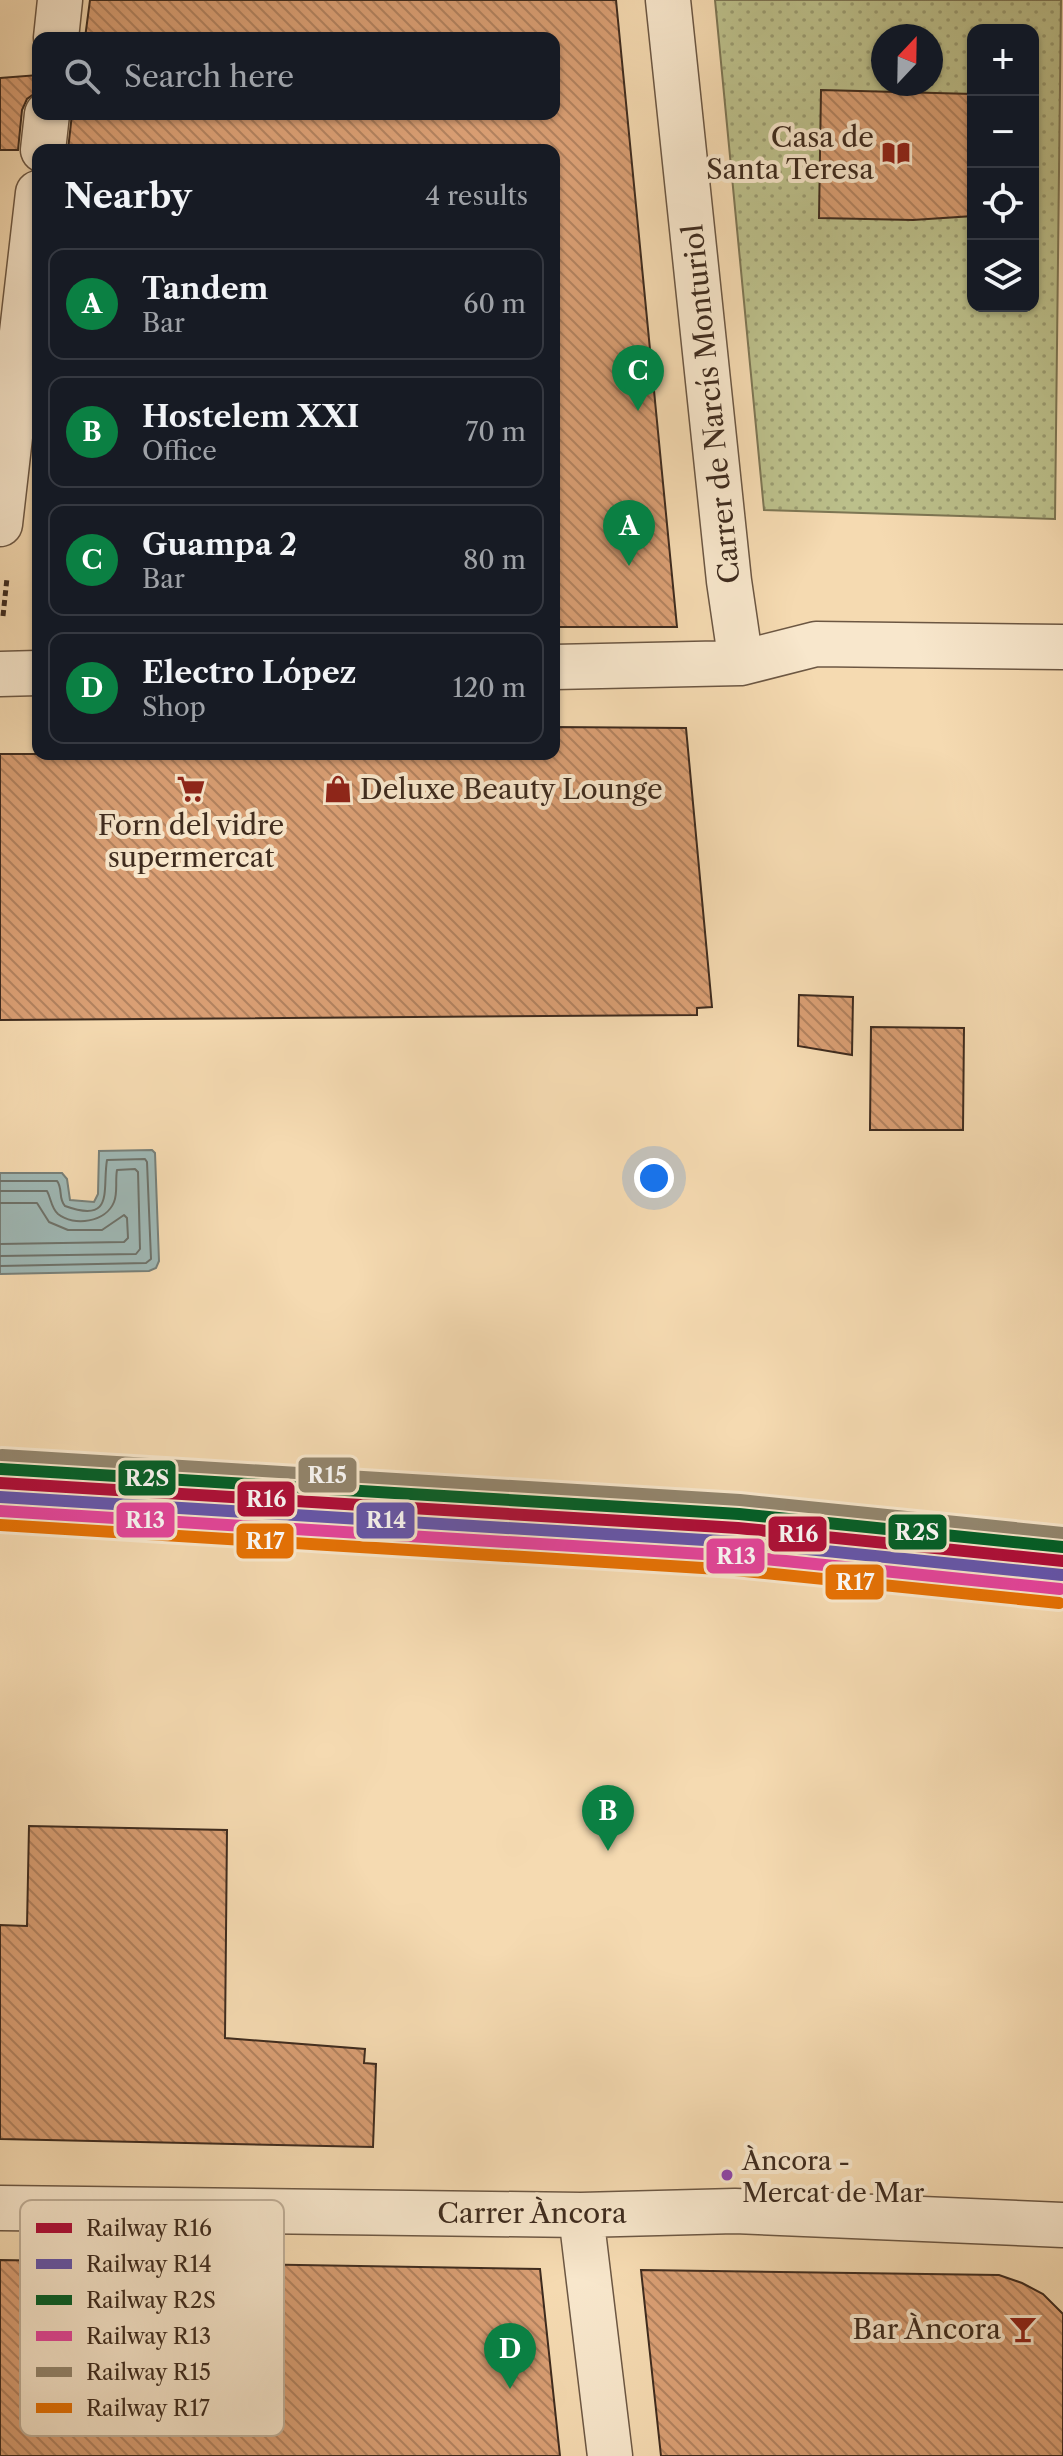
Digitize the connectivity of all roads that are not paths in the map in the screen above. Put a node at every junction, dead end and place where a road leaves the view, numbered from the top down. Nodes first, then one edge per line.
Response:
1 (60, 0) edge
2 (668, 0) edge
3 (57, 32) edge
4 (46, 120) edge
5 (44, 144) edge
6 (32, 245) edge
7 (0, 524) edge
8 (1063, 647) edge
9 (741, 663) junction
10 (560, 667) edge
11 (32, 673) edge
12 (0, 674) edge
13 (0, 2208) edge
14 (20, 2208) edge
15 (284, 2211) edge
16 (581, 2215) junction
17 (1063, 2225) edge
18 (610, 2456) edge

1 - 3 street
2 - 9 street, Carrer de Narcís Monturiol
4 - 5 street
6 - 7 street
8 - 9 street
9 - 10 street
11 - 12 street
13 - 14 street, Carrer Àncora
15 - 16 street, Carrer Àncora
16 - 17 street, Carrer Àncora
16 - 18 street

